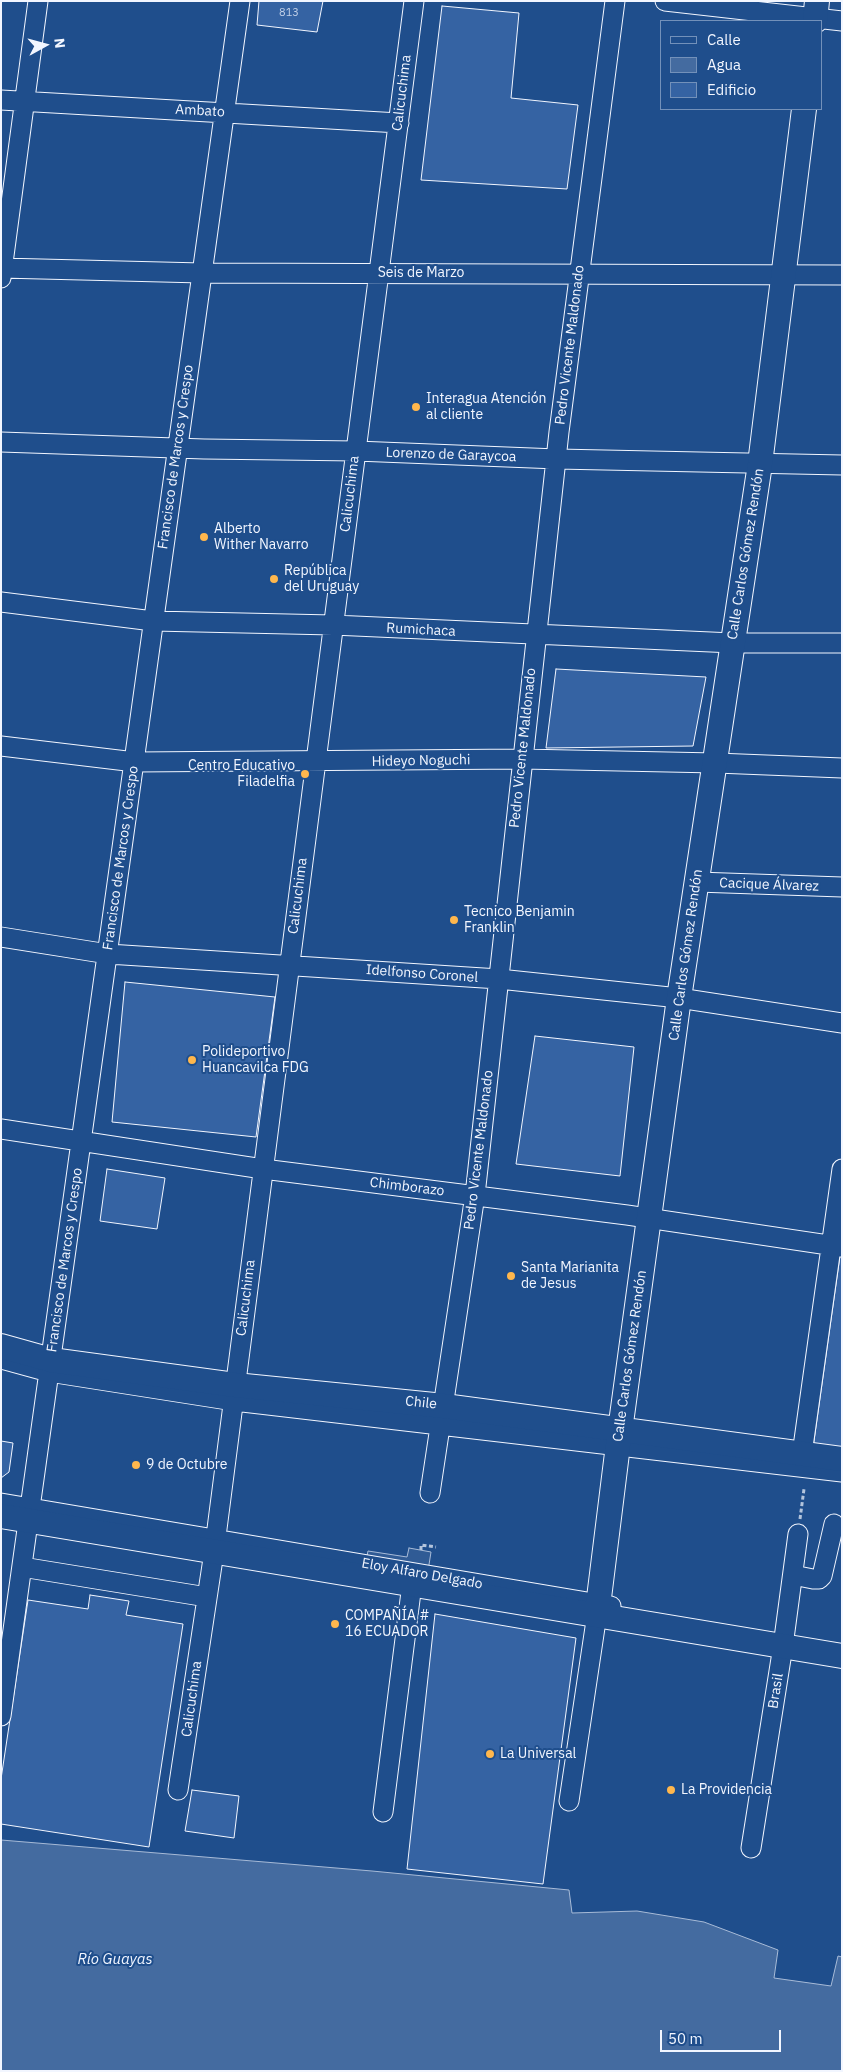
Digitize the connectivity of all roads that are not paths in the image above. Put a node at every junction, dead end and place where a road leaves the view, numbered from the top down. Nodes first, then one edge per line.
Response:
1 (38, 1) edge
2 (240, 1) edge
3 (414, 1) edge
4 (615, 1) edge
5 (665, 1) edge
6 (816, 13) edge
7 (842, 21) edge
8 (1, 100) edge
9 (24, 101) junction
10 (804, 110) edge
11 (224, 113) junction
12 (398, 123) junction
13 (2, 272) edge
14 (202, 273) junction
15 (379, 273) junction
16 (579, 274) junction
17 (784, 274) junction
18 (842, 275) edge
19 (1, 442) edge
20 (178, 448) junction
21 (356, 451) junction
22 (556, 459) junction
23 (760, 464) junction
24 (842, 465) edge
25 (1, 602) edge
26 (153, 621) junction
27 (333, 625) junction
28 (535, 636) junction
29 (733, 643) junction
30 (842, 643) edge
31 (1, 746) edge
32 (522, 760) junction
33 (134, 762) junction
34 (316, 762) junction
35 (716, 763) junction
36 (842, 768) edge
37 (697, 882) junction
38 (842, 887) edge
39 (1, 937) edge
40 (108, 954) junction
41 (289, 964) junction
42 (499, 979) junction
43 (680, 998) junction
44 (842, 1023) edge
45 (1, 1129) edge
46 (82, 1141) junction
47 (263, 1169) junction
48 (842, 1169) edge
49 (475, 1195) junction
50 (650, 1218) junction
51 (836, 1246) edge
52 (1, 1346) edge
53 (1, 1359) edge
54 (50, 1366) junction
55 (234, 1393) junction
56 (443, 1415) junction
57 (619, 1438) junction
58 (802, 1454) junction
59 (842, 1459) edge
60 (842, 1472) edge
61 (430, 1493) dead end
62 (1, 1503) edge
63 (30, 1514) junction
64 (1, 1516) edge
65 (834, 1524) dead end
66 (798, 1534) road end
67 (214, 1546) junction
68 (22, 1567) junction
69 (793, 1575) junction
70 (412, 1584) junction
71 (207, 1597) junction
72 (598, 1609) junction
73 (784, 1641) junction
74 (842, 1646) edge
75 (842, 1656) edge
76 (1, 1716) edge
77 (178, 1790) dead end
78 (569, 1801) dead end
79 (383, 1812) dead end
80 (751, 1848) dead end

1 - 9 street
2 - 11 street, Francisco de Marcos y Crespo
3 - 12 street, Calicuchima
4 - 16 street, Pedro Vicente Maldonado
5 - 6 street
6 - 7 street
8 - 9 street, Ambato
9 - 11 street, Ambato
9 - 13 street
10 - 17 main road, Calle Carlos Gómez Rendón
11 - 12 street, Ambato
11 - 14 street, Francisco de Marcos y Crespo
12 - 15 street, Calicuchima
13 - 14 street, Seis de Marzo
14 - 15 street, Seis de Marzo
14 - 20 street, Francisco de Marcos y Crespo
15 - 16 street, Seis de Marzo
15 - 21 street, Calicuchima
16 - 17 street, Seis de Marzo
16 - 22 street, Pedro Vicente Maldonado
17 - 18 street, Seis de Marzo
17 - 23 main road, Calle Carlos Gómez Rendón
19 - 20 street, Lorenzo de Garaycoa
20 - 21 street, Lorenzo de Garaycoa
20 - 26 street, Francisco de Marcos y Crespo
21 - 22 street, Lorenzo de Garaycoa
21 - 27 street, Calicuchima
22 - 23 street, Lorenzo de Garaycoa
22 - 28 street, Pedro Vicente Maldonado
23 - 24 street, Lorenzo de Garaycoa
23 - 29 main road, Calle Carlos Gómez Rendón
25 - 26 street, Rumichaca
26 - 27 street, Rumichaca
26 - 33 street, Francisco de Marcos y Crespo
27 - 28 street, Rumichaca
27 - 34 street, Calicuchima
28 - 29 street, Rumichaca
28 - 32 street, Pedro Vicente Maldonado
29 - 30 street, Rumichaca
29 - 35 main road, Calle Carlos Gómez Rendón
31 - 33 street, Hideyo Noguchi
32 - 34 street, Hideyo Noguchi
32 - 35 street, Hideyo Noguchi
32 - 42 street, Pedro Vicente Maldonado
33 - 34 street, Hideyo Noguchi
33 - 40 street, Francisco de Marcos y Crespo
34 - 41 street, Calicuchima
35 - 36 street, Hideyo Noguchi
35 - 37 main road, Calle Carlos Gómez Rendón
37 - 38 street, Cacique Álvarez
37 - 43 main road, Calle Carlos Gómez Rendón
39 - 40 street, Idelfonso Coronel
40 - 41 street, Idelfonso Coronel
40 - 46 street, Francisco de Marcos y Crespo
41 - 42 street, Idelfonso Coronel
41 - 47 street, Calicuchima
42 - 43 street, Idelfonso Coronel
42 - 49 street, Pedro Vicente Maldonado
43 - 44 street, Idelfonso Coronel
43 - 50 main road, Calle Carlos Gómez Rendón
45 - 46 street, Chimborazo
46 - 47 street, Chimborazo
46 - 54 street, Francisco de Marcos y Crespo
47 - 49 street, Chimborazo
47 - 55 street, Calicuchima
48 - 51 street
49 - 50 street, Chimborazo
49 - 56 street, Pedro Vicente Maldonado
50 - 51 street, Chimborazo
50 - 57 main road, Calle Carlos Gómez Rendón
51 - 58 street
52 - 54 main road, Chile
53 - 54 street, Chile
54 - 55 main road, Chile
54 - 63 street, Francisco de Marcos y Crespo
55 - 56 main road, Chile
55 - 67 street, Calicuchima
56 - 57 main road, Chile
56 - 61 street, Pedro Vicente Maldonado
57 - 58 main road, Chile
57 - 60 street, Chile
57 - 72 main road, Calle Carlos Gómez Rendón
58 - 59 main road, Chile
62 - 63 street, Eloy Alfaro Delgado
63 - 64 main road, Eloy Alfaro Delgado
63 - 67 main road, Eloy Alfaro Delgado
63 - 68 street, Francisco de Marcos y Crespo
65 - 69 street
66 - 69 street, Brasil
67 - 70 main road, Eloy Alfaro Delgado
67 - 71 street, Calicuchima
67 - 72 street, Eloy Alfaro Delgado
68 - 71 street
68 - 76 street, Francisco de Marcos y Crespo
69 - 73 street, Brasil
70 - 72 main road, Eloy Alfaro Delgado
70 - 79 street
71 - 77 street, Calicuchima
72 - 73 main road, Eloy Alfaro Delgado
72 - 78 street, Calle Carlos Gómez Rendón
73 - 74 street, Eloy Alfaro Delgado
73 - 75 main road, Eloy Alfaro Delgado
73 - 80 street, Brasil

